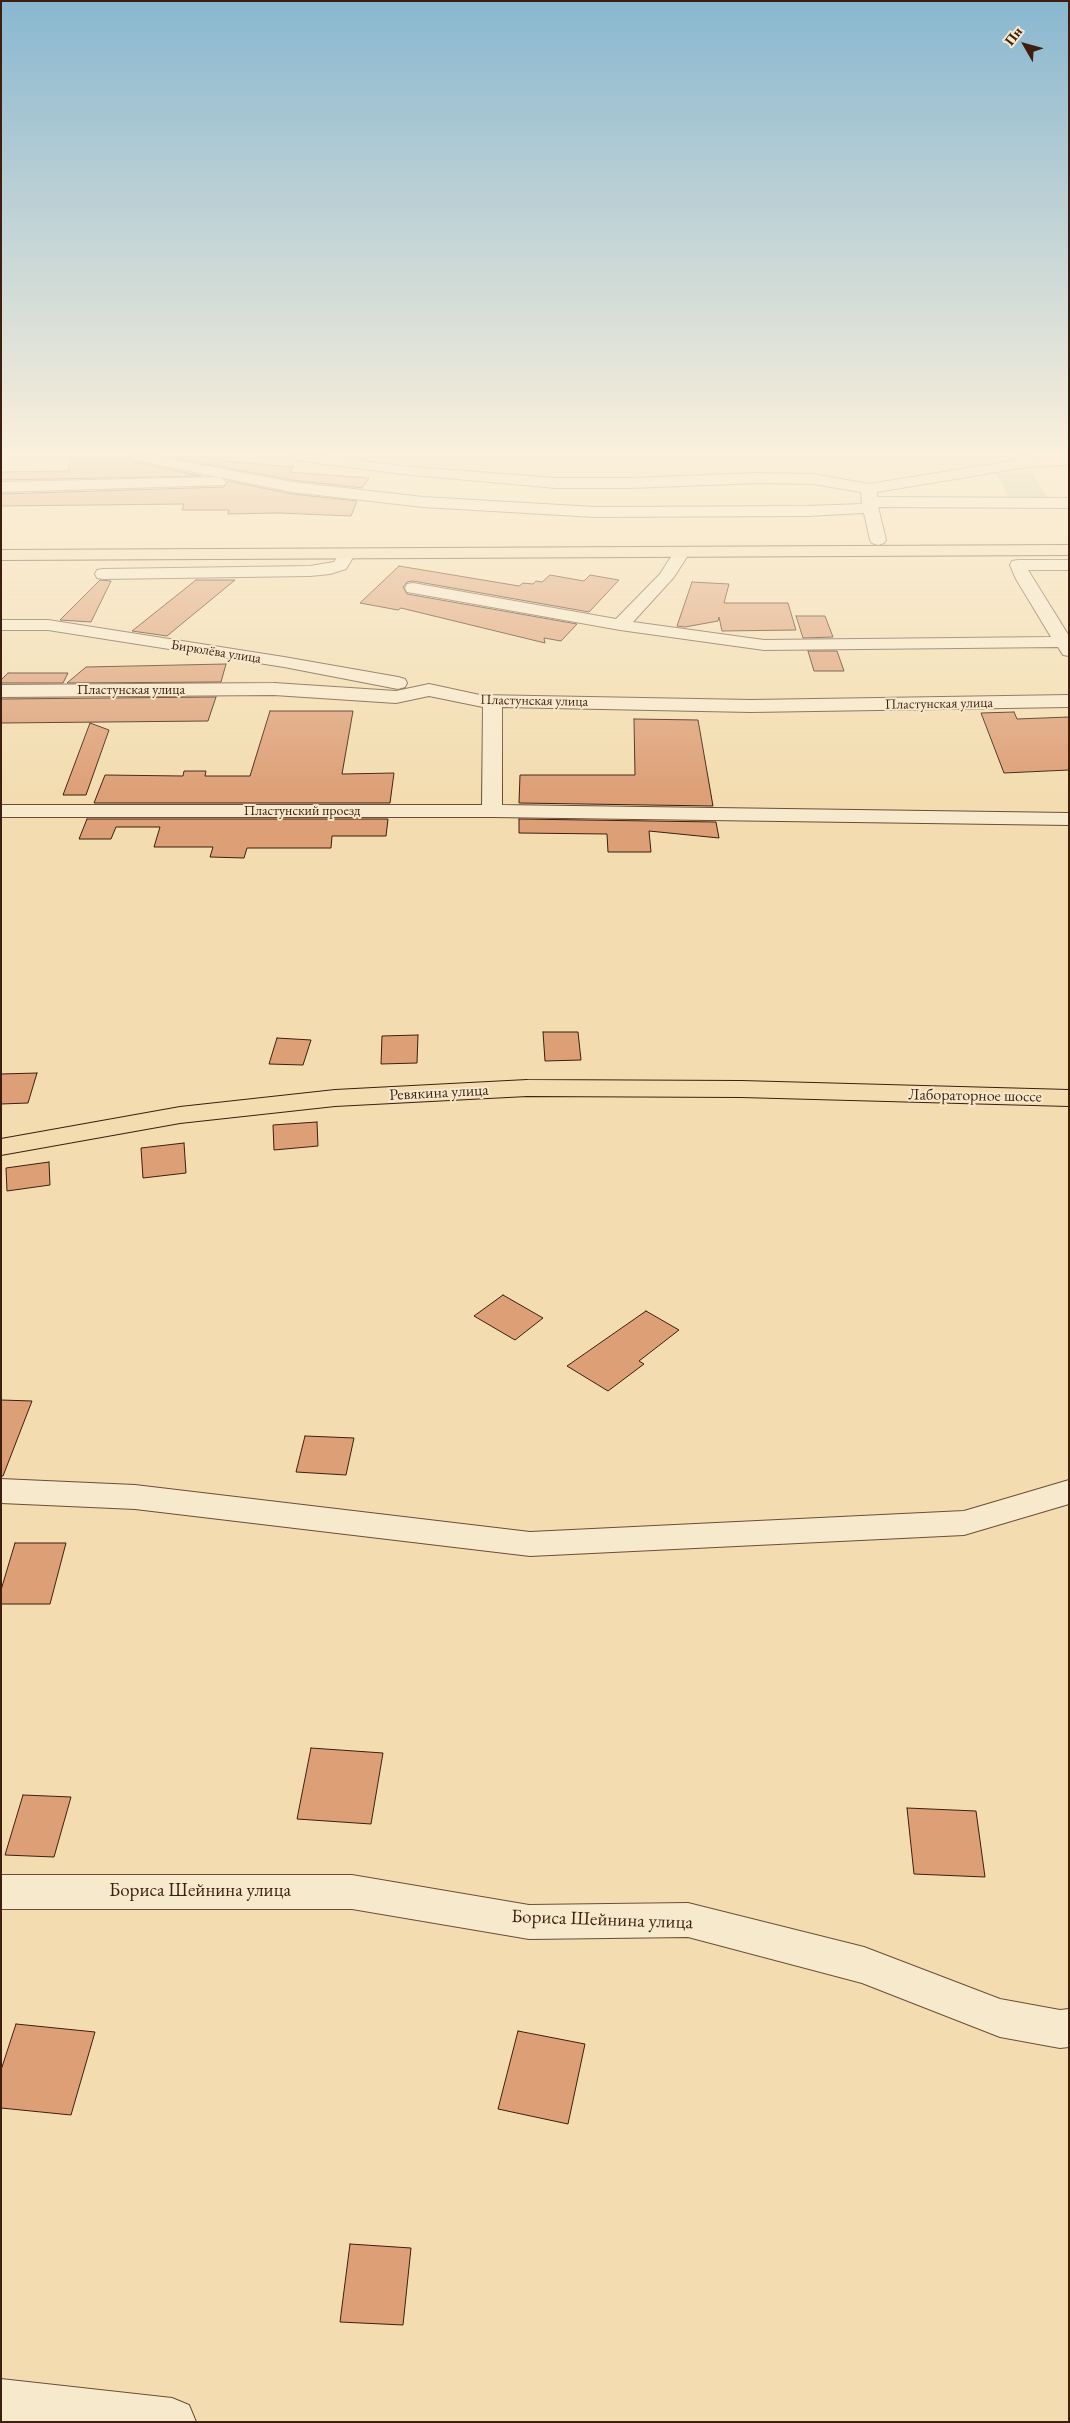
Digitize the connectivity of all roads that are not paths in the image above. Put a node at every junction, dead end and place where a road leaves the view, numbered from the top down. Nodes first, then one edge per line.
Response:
1 (329, 569) edge
2 (671, 569) edge
3 (1020, 569) edge
4 (102, 574) dead end
5 (413, 588) dead end
6 (1, 625) edge
7 (620, 625) junction
8 (1067, 645) edge
9 (284, 662) junction
10 (274, 689) junction
11 (429, 690) junction
12 (1, 691) edge
13 (493, 701) junction
14 (1069, 701) edge
15 (1, 811) edge
16 (492, 811) junction
17 (1069, 819) edge
18 (881, 1094) joint
19 (1069, 1098) edge
20 (1, 1146) edge
21 (1, 1491) edge
22 (1069, 1492) edge
23 (1, 1892) edge
24 (1069, 2028) edge
25 (1, 2402) edge
26 (172, 2422) edge

1 - 4 street
2 - 7 street
3 - 8 street
5 - 7 street
6 - 9 street, Бирюлёва улица
7 - 8 street
9 - 10 street
9 - 11 street, Бирюлёва улица
10 - 11 street, Пластунская улица
10 - 12 street, Пластунская улица
11 - 13 street, Пластунская улица
13 - 14 street, Пластунская улица
13 - 16 street
15 - 16 street, Пластунский проезд
16 - 17 street, Пластунский проезд
18 - 19 main road, Лабораторное шоссе
18 - 20 main road, Ревякина улица
21 - 22 street
23 - 24 street, Бориса Шейнина улица
25 - 26 street

